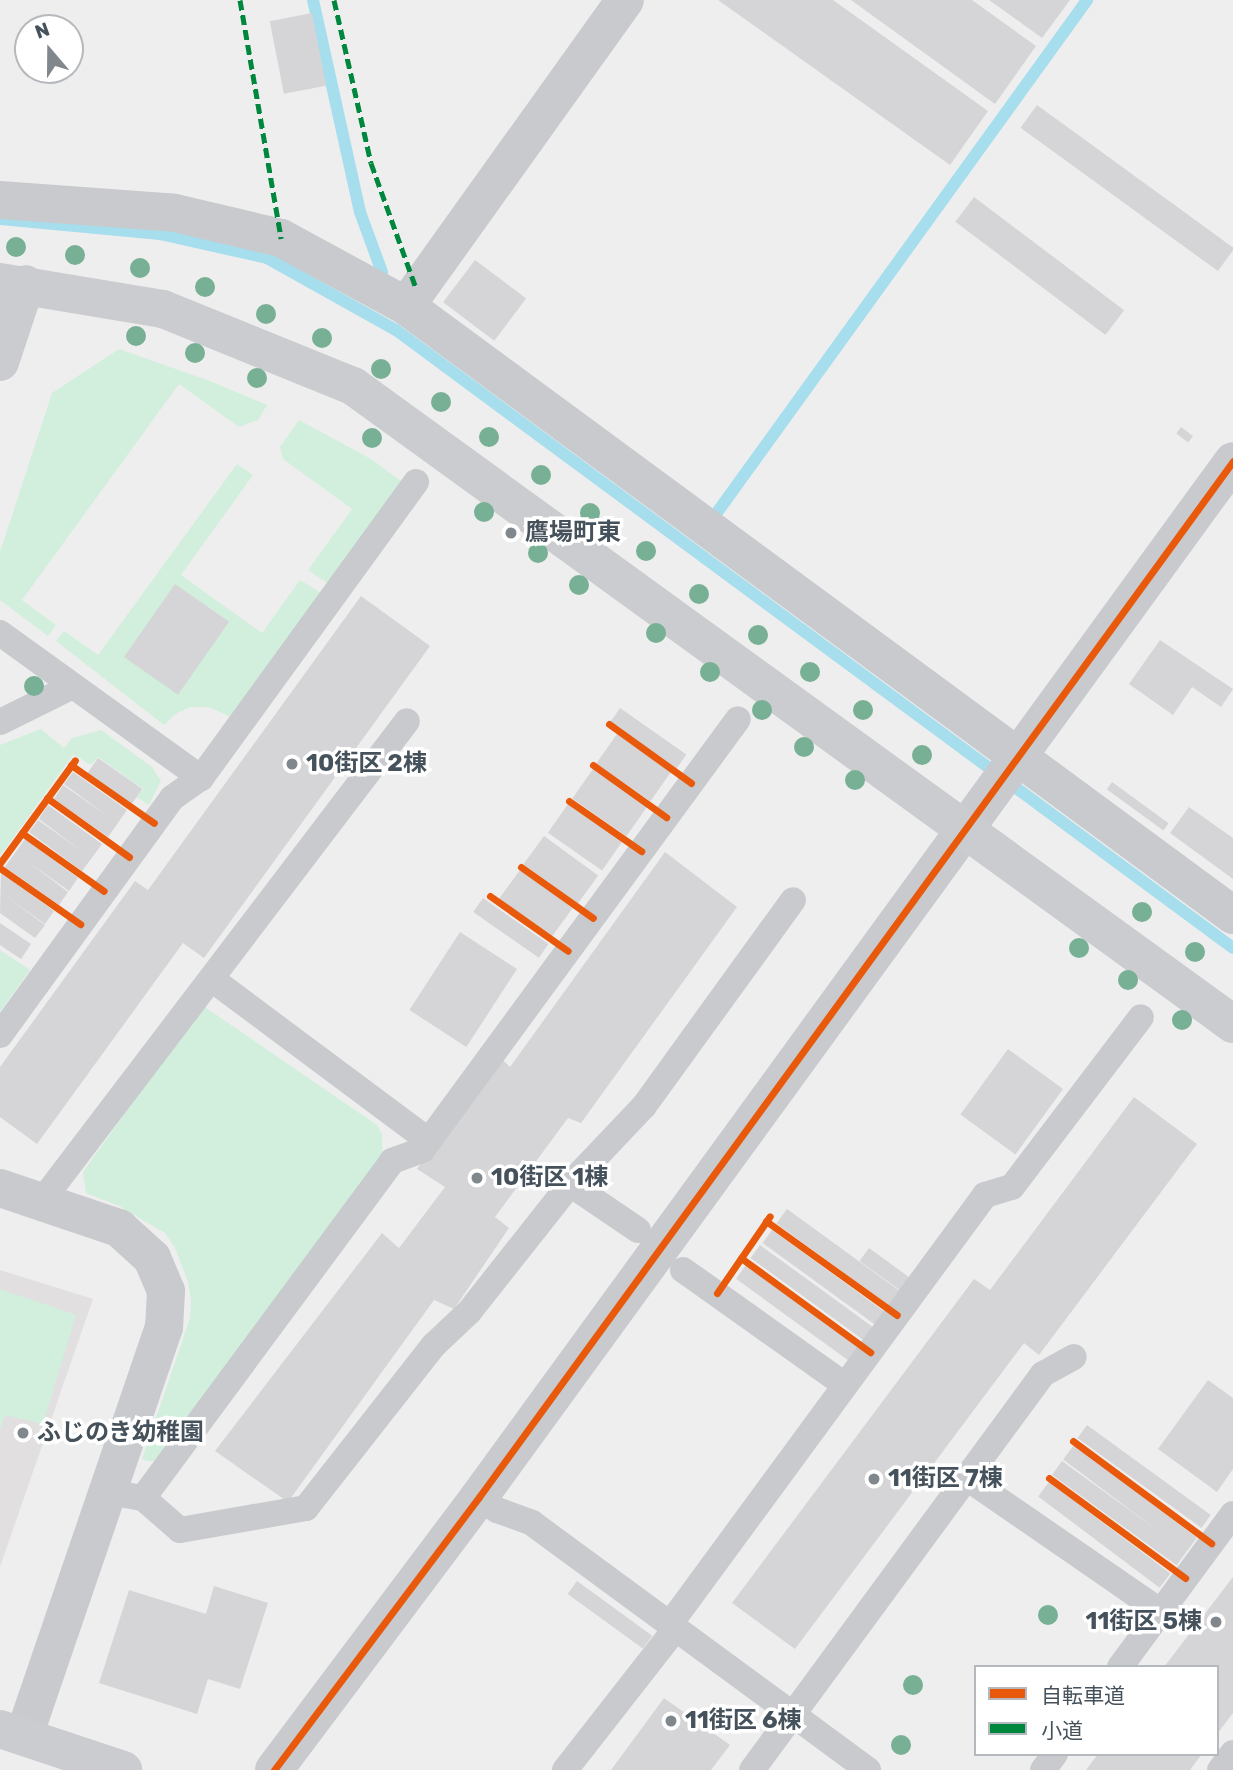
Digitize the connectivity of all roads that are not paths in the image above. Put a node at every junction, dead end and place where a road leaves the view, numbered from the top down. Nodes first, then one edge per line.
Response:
1 (625, 0) edge
2 (0, 200) edge
3 (13, 283) edge
4 (406, 306) junction
5 (0, 362) edge
6 (1233, 461) edge
7 (416, 482) dead end
8 (0, 633) edge
9 (73, 686) junction
10 (738, 719) dead end
11 (407, 721) dead end
12 (0, 722) edge
13 (1007, 773) junction
14 (201, 778) junction
15 (964, 831) junction
16 (793, 900) dead end
17 (1233, 915) edge
18 (213, 980) junction
19 (1141, 1017) dead end
20 (1233, 1024) edge
21 (0, 1035) edge
22 (429, 1141) junction
23 (570, 1184) junction
24 (0, 1188) edge
25 (41, 1202) junction
26 (638, 1230) dead end
27 (683, 1270) dead end
28 (1074, 1357) dead end
29 (845, 1385) junction
30 (967, 1478) junction
31 (126, 1495) junction
32 (479, 1497) junction
33 (1233, 1514) edge
34 (1161, 1612) junction
35 (673, 1626) junction
36 (1121, 1665) edge
37 (793, 1713) junction
38 (12, 1733) edge
39 (1233, 1753) edge
40 (123, 1770) edge
41 (274, 1770) edge
42 (565, 1770) edge
43 (752, 1770) edge
44 (868, 1770) edge
45 (1220, 1770) edge

1 - 4 street
2 - 4 street
3 - 5 street
3 - 15 street
4 - 13 street
6 - 13 street
7 - 14 lane
8 - 9 lane
9 - 12 lane
9 - 14 lane
10 - 22 lane
11 - 18 lane
13 - 15 street
13 - 17 street
14 - 21 lane
15 - 20 street
15 - 32 street
16 - 23 lane
18 - 22 lane
18 - 25 lane
19 - 29 lane
22 - 31 lane
23 - 26 lane
23 - 31 lane
24 - 25 street
25 - 31 street
27 - 29 lane
28 - 30 lane
29 - 35 lane
30 - 34 lane
30 - 37 lane
31 - 38 street
32 - 35 lane
32 - 41 street
33 - 34 lane
34 - 36 lane
35 - 37 lane
35 - 42 lane
37 - 43 lane
37 - 44 lane
38 - 40 street
39 - 45 lane

